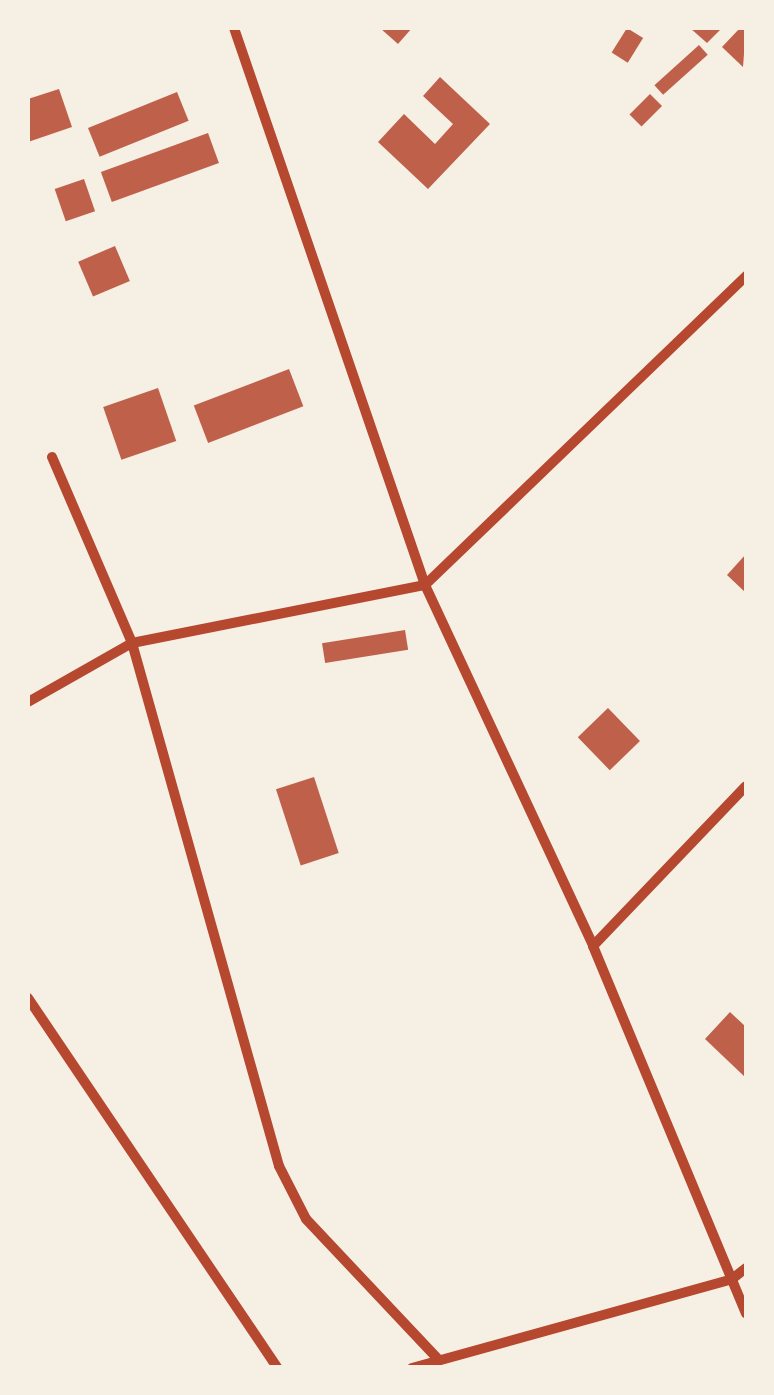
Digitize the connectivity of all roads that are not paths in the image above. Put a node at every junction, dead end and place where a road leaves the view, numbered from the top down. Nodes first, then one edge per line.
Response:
1 (234, 28) edge
2 (746, 276) edge
3 (52, 457) dead end
4 (425, 585) junction
5 (132, 642) junction
6 (28, 702) edge
7 (746, 786) edge
8 (594, 946) junction
9 (28, 998) edge
10 (746, 1268) edge
11 (732, 1280) junction
12 (746, 1313) edge
13 (437, 1358) junction
14 (278, 1368) edge
15 (412, 1368) edge

1 - 4 street
2 - 4 street
3 - 5 street
4 - 5 street
4 - 8 street
5 - 6 street
5 - 13 street
7 - 8 street
8 - 11 street
9 - 14 street
10 - 11 street
11 - 12 street
11 - 13 street
13 - 15 street

